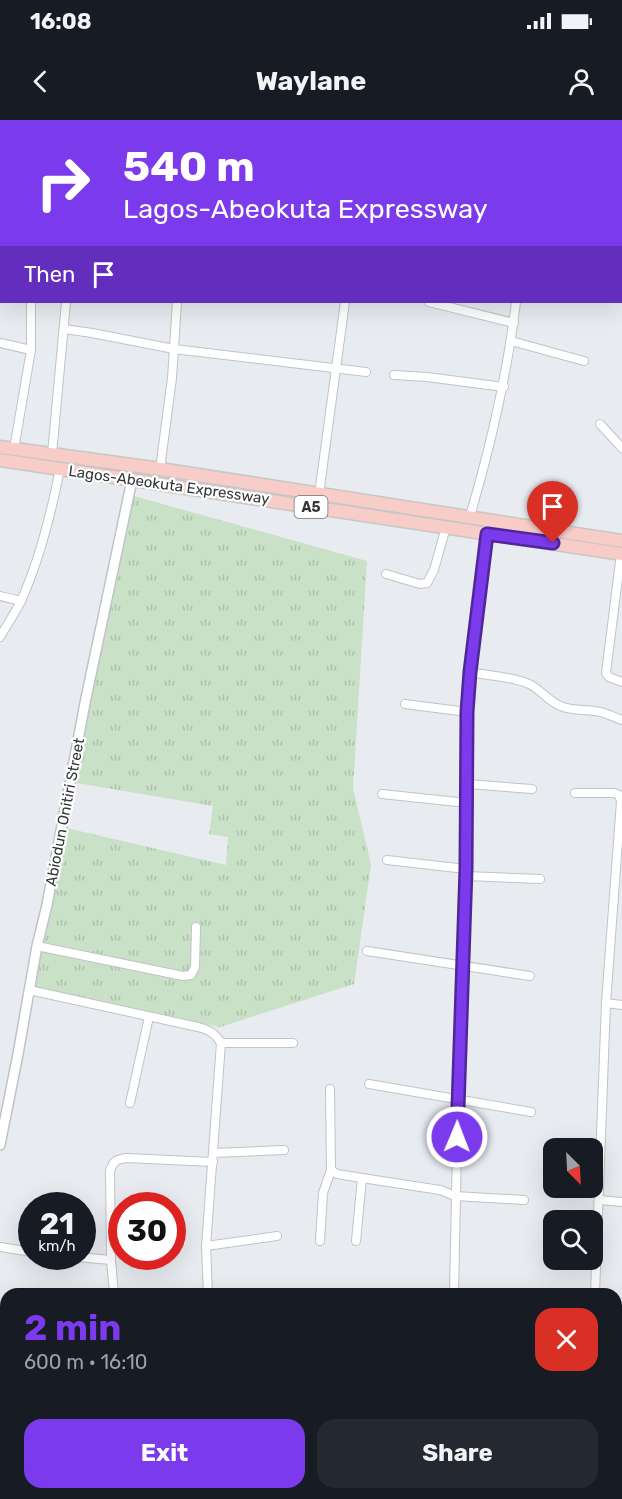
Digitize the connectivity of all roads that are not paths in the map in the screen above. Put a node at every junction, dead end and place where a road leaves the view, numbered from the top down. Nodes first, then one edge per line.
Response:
1 (32, 303) edge
2 (66, 303) edge
3 (177, 303) edge
4 (345, 303) edge
5 (433, 303) edge
6 (516, 303) edge
7 (514, 322) junction
8 (64, 330) junction
9 (511, 341) junction
10 (0, 343) edge
11 (174, 349) junction
12 (31, 350) junction
13 (584, 361) dead end
14 (336, 367) junction
15 (366, 372) dead end
16 (394, 375) dead end
17 (504, 387) junction
18 (600, 424) dead end
19 (0, 447) edge
20 (622, 448) edge
21 (14, 449) junction
22 (52, 454) junction
23 (0, 459) edge
24 (60, 469) junction
25 (160, 469) junction
26 (132, 480) junction
27 (319, 494) junction
28 (470, 516) junction
29 (446, 527) junction
30 (487, 534) junction
31 (622, 549) edge
32 (386, 574) dead end
33 (0, 596) edge
34 (21, 601) junction
35 (0, 637) edge
36 (470, 672) junction
37 (622, 682) edge
38 (405, 704) dead end
39 (467, 712) junction
40 (622, 720) edge
41 (467, 784) junction
42 (532, 789) dead end
43 (575, 793) dead end
44 (382, 794) dead end
45 (467, 802) junction
46 (620, 843) edge
47 (387, 860) dead end
48 (466, 873) junction
49 (540, 879) dead end
50 (196, 927) dead end
51 (37, 946) junction
52 (366, 951) dead end
53 (463, 964) junction
54 (530, 976) dead end
55 (29, 990) junction
56 (606, 1003) junction
57 (622, 1005) edge
58 (149, 1017) junction
59 (293, 1042) dead end
60 (221, 1043) junction
61 (369, 1084) dead end
62 (330, 1089) dead end
63 (458, 1099) junction
64 (130, 1103) dead end
65 (531, 1112) dead end
66 (0, 1145) edge
67 (284, 1150) dead end
68 (214, 1153) junction
69 (213, 1162) junction
70 (331, 1170) junction
71 (362, 1178) junction
72 (110, 1192) edge
73 (455, 1196) junction
74 (524, 1200) dead end
75 (599, 1200) junction
76 (622, 1202) edge
77 (277, 1236) dead end
78 (320, 1241) dead end
79 (356, 1241) dead end
80 (206, 1246) junction
81 (0, 1248) edge
82 (18, 1250) edge
83 (112, 1270) edge
84 (113, 1288) edge
85 (208, 1288) edge
86 (454, 1288) edge
87 (595, 1288) edge

1 - 12 street
2 - 8 street
3 - 11 street
4 - 14 street
5 - 7 street
6 - 7 street
7 - 9 street
8 - 11 street
8 - 22 street
9 - 13 street
9 - 17 street
10 - 12 street
11 - 14 street
11 - 25 street
12 - 21 street
14 - 15 street
14 - 27 street
16 - 17 street
17 - 28 street
18 - 20 street
19 - 21 highway, Lagos-Abeokuta Expressway / A5
21 - 22 highway, Lagos-Abeokuta Expressway / A5
22 - 25 highway, Lagos-Abeokuta Expressway / A5
23 - 24 highway, Lagos-Abeokuta Expressway / A5
24 - 26 highway, Lagos-Abeokuta Expressway / A5
24 - 34 street
25 - 27 highway, Lagos-Abeokuta Expressway / A5
26 - 29 highway, Lagos-Abeokuta Expressway / A5
26 - 51 street, Abiodun Onitiri Street
27 - 28 highway, Lagos-Abeokuta Expressway / A5
28 - 31 highway, Lagos-Abeokuta Expressway / A5
29 - 30 highway, Lagos-Abeokuta Expressway / A5
29 - 32 street
30 - 31 highway, Lagos-Abeokuta Expressway / A5
30 - 36 street
31 - 37 street
33 - 34 street
34 - 35 street
36 - 39 street
36 - 40 street
38 - 39 street
39 - 41 street
41 - 42 street
41 - 45 street
43 - 46 street
44 - 45 street
45 - 48 street
46 - 56 street
47 - 48 street
48 - 49 street
48 - 53 street
50 - 51 street
51 - 55 street, Abiodun Onitiri Street
52 - 53 street
53 - 54 street
53 - 63 street
55 - 58 street
55 - 66 street, Abiodun Onitiri Street
56 - 57 street
56 - 75 street
58 - 60 street
58 - 64 street
59 - 60 street
60 - 68 street
61 - 63 street
62 - 70 street
63 - 65 street
63 - 73 street
67 - 68 street
68 - 69 street
69 - 72 street
69 - 80 street
70 - 71 street
70 - 78 street
71 - 73 street
71 - 79 street
73 - 74 street
73 - 86 street
75 - 76 street
75 - 87 street
77 - 80 street
80 - 85 street
81 - 82 street
83 - 84 street

